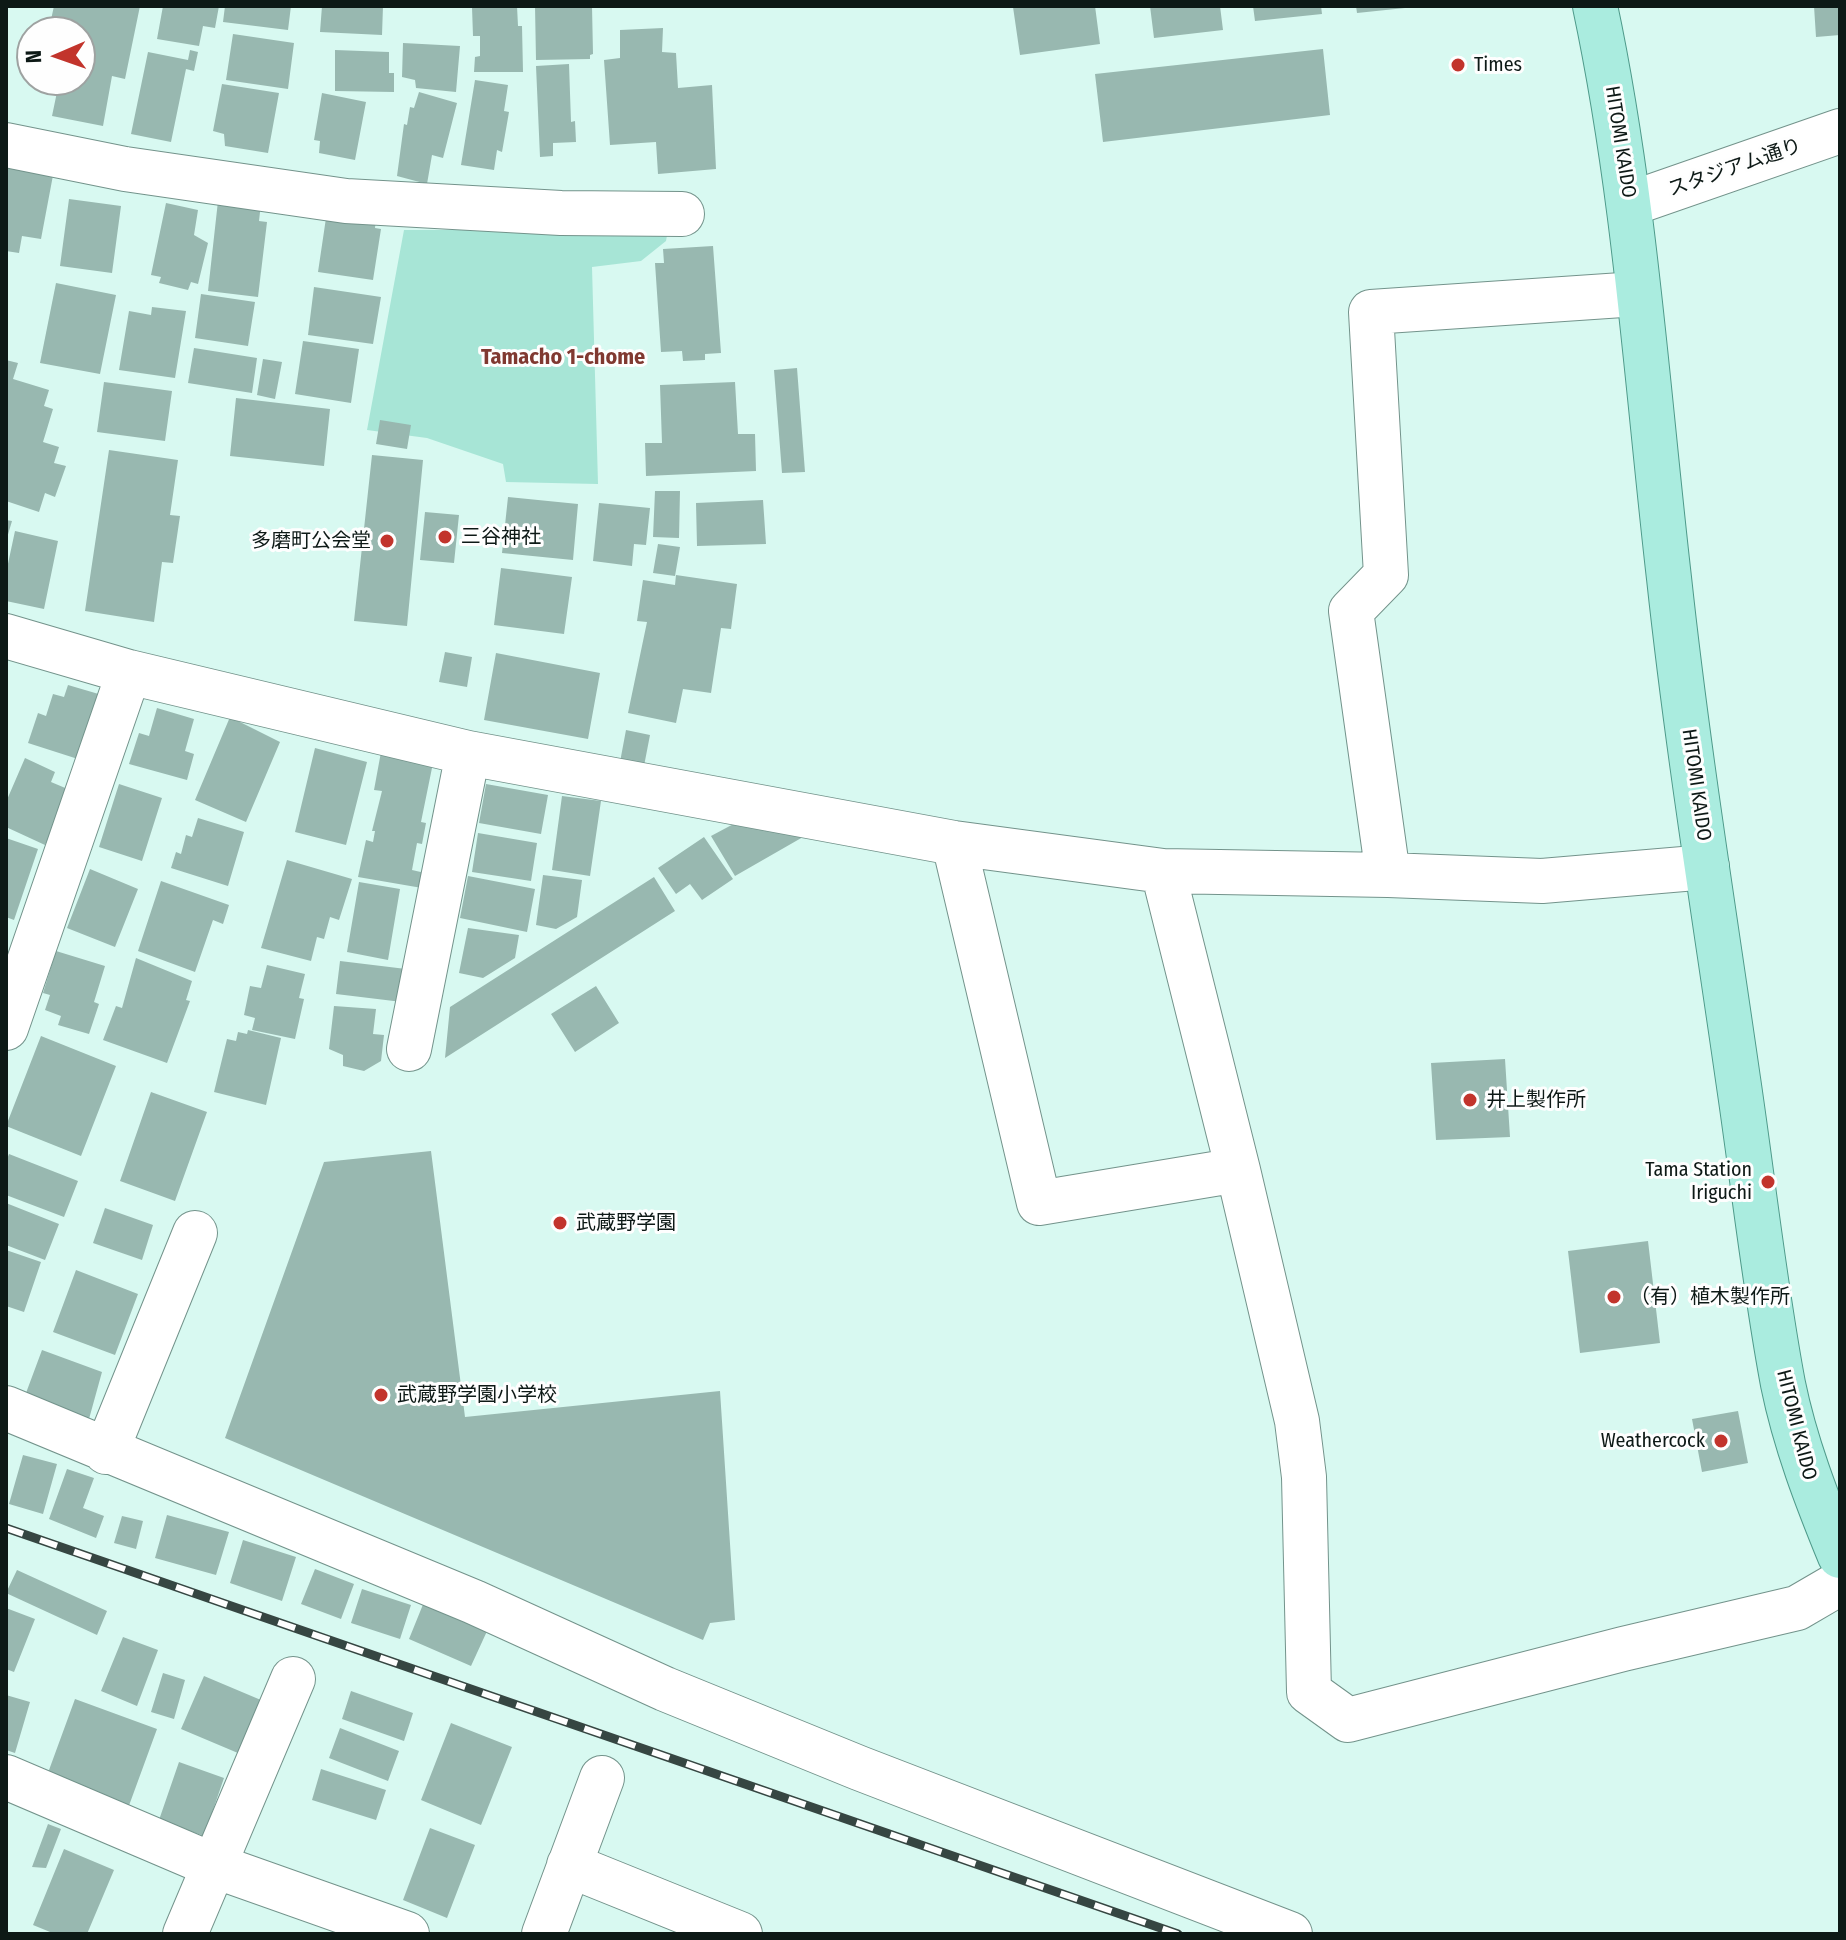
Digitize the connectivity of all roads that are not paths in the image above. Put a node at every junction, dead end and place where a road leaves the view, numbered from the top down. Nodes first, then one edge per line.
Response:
1 (1595, 6) edge
2 (1840, 131) edge
3 (6, 145) edge
4 (1630, 204) junction
5 (682, 214) dead end
6 (1637, 294) junction
7 (6, 636) edge
8 (129, 672) junction
9 (468, 753) junction
10 (954, 843) junction
11 (1707, 867) junction
12 (1163, 871) junction
13 (1388, 875) junction
14 (6, 1028) edge
15 (409, 1049) dead end
16 (1238, 1170) junction
17 (195, 1233) dead end
18 (6, 1408) edge
19 (106, 1452) junction
20 (1840, 1556) edge
21 (1840, 1583) edge
22 (293, 1679) dead end
23 (6, 1777) edge
24 (602, 1778) dead end
25 (569, 1865) junction
26 (215, 1866) junction
27 (185, 1934) edge
28 (407, 1934) edge
29 (544, 1934) edge
30 (740, 1934) edge
31 (1290, 1934) edge

1 - 4 main road, HITOMI KAIDO
2 - 4 street, スタジアム通り
3 - 5 street
4 - 6 main road, HITOMI KAIDO
6 - 11 main road, HITOMI KAIDO
6 - 13 street
7 - 8 street
8 - 9 street
8 - 14 street
9 - 10 street
9 - 15 street
10 - 12 street
10 - 16 street
11 - 13 street
11 - 20 main road, HITOMI KAIDO
12 - 13 street
12 - 16 street
16 - 21 street
17 - 19 street
18 - 19 street
19 - 31 street
22 - 26 street
23 - 26 street
24 - 25 street
25 - 29 street
25 - 30 street
26 - 27 street
26 - 28 street

